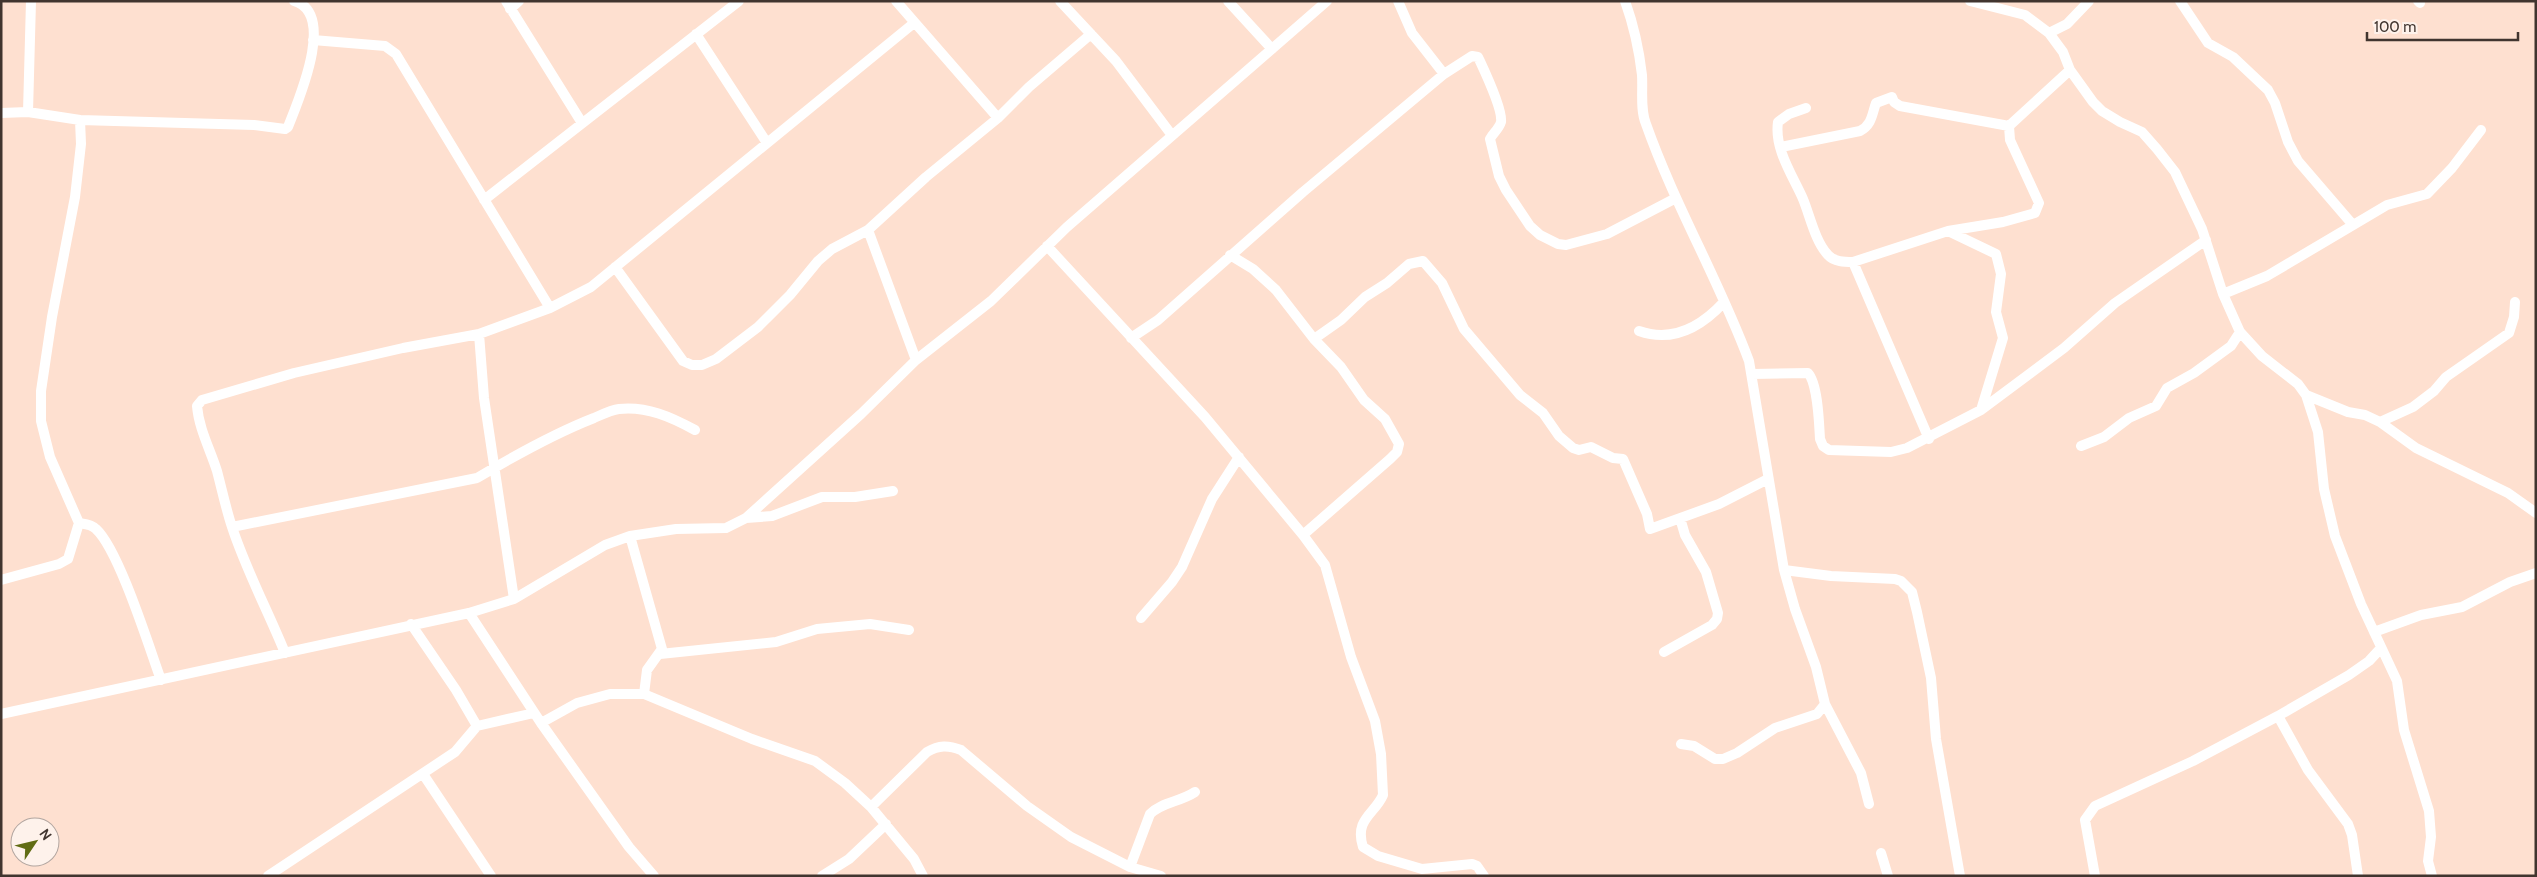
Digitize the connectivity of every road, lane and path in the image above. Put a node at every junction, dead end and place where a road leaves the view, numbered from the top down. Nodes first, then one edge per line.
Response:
1 (31, 1) edge
2 (294, 1) edge
3 (519, 1) edge
4 (739, 1) edge
5 (896, 1) edge
6 (1060, 1) edge
7 (1228, 1) edge
8 (1327, 1) edge
9 (1398, 1) edge
10 (1625, 1) edge
11 (1970, 1) edge
12 (2090, 1) edge
13 (2180, 1) edge
14 (1990, 4) edge
15 (508, 5) edge
16 (914, 23) junction
17 (696, 34) junction
18 (1091, 34) junction
19 (2049, 34) junction
20 (313, 40) junction
21 (1272, 49) junction
22 (2070, 70) junction
23 (1444, 74) junction
24 (1806, 108) dead end
25 (28, 112) junction
26 (1, 113) edge
27 (998, 118) junction
28 (80, 120) junction
29 (582, 123) junction
30 (2009, 126) junction
31 (2481, 130) dead end
32 (1171, 134) junction
33 (767, 143) junction
34 (1781, 147) junction
35 (1676, 198) junction
36 (484, 200) junction
37 (2353, 225) junction
38 (868, 230) junction
39 (1948, 231) junction
40 (2206, 240) junction
41 (1047, 246) junction
42 (1230, 255) junction
43 (1853, 262) junction
44 (615, 267) junction
45 (2223, 294) junction
46 (1724, 302) junction
47 (2515, 302) dead end
48 (550, 308) junction
49 (1638, 331) dead end
50 (2240, 332) junction
51 (479, 334) junction
52 (1131, 338) junction
53 (1314, 339) junction
54 (916, 360) junction
55 (1752, 374) junction
56 (2306, 395) junction
57 (1982, 410) junction
58 (2380, 422) junction
59 (695, 430) dead end
60 (1929, 438) junction
61 (2081, 446) dead end
62 (1239, 457) junction
63 (495, 465) junction
64 (1768, 479) junction
65 (893, 491) dead end
66 (2536, 513) edge
67 (746, 518) junction
68 (1680, 518) junction
69 (79, 523) junction
70 (232, 527) junction
71 (1303, 535) junction
72 (630, 536) junction
73 (1784, 570) junction
74 (2536, 573) edge
75 (1, 580) edge
76 (514, 599) junction
77 (469, 613) junction
78 (1141, 618) dead end
79 (411, 624) junction
80 (909, 630) dead end
81 (2374, 632) junction
82 (2381, 648) junction
83 (1664, 652) dead end
84 (285, 653) junction
85 (660, 654) junction
86 (161, 680) junction
87 (644, 694) junction
88 (1825, 704) junction
89 (534, 713) junction
90 (1, 714) edge
91 (2278, 716) junction
92 (541, 723) junction
93 (477, 726) junction
94 (1681, 744) dead end
95 (423, 774) junction
96 (1195, 792) dead end
97 (1869, 804) dead end
98 (871, 807) junction
99 (886, 824) junction
100 (1881, 853) dead end
101 (1130, 867) junction
102 (268, 876) edge
103 (491, 876) edge
104 (654, 876) edge
105 (822, 876) edge
106 (923, 876) edge
107 (1161, 876) edge
108 (1484, 876) edge
109 (1888, 876) edge
110 (1960, 876) edge
111 (2095, 876) edge
112 (2358, 876) edge
113 (2432, 876) edge

1 - 25 street
2 - 20 street
3 - 15 street
4 - 17 street
5 - 16 street
6 - 18 street
7 - 21 street
8 - 21 street
9 - 23 street
10 - 35 street
11 - 14 street
12 - 19 street
13 - 37 street
14 - 19 street
15 - 29 street
16 - 27 street
16 - 33 street
17 - 29 street
17 - 33 street
18 - 27 street
18 - 32 street
19 - 22 street
20 - 28 street
20 - 36 street
21 - 32 street
22 - 30 street
22 - 40 street
23 - 35 street
23 - 42 street
24 - 34 street
25 - 26 street
25 - 28 street
27 - 38 street
28 - 69 street
29 - 36 street
30 - 34 street
30 - 39 street
31 - 37 street
32 - 41 street
33 - 44 street
34 - 43 street
35 - 46 street
36 - 48 street
37 - 45 street
38 - 44 street
38 - 54 street
39 - 43 street
39 - 57 street
40 - 45 street
40 - 57 street
41 - 52 street
41 - 54 street
42 - 52 street
42 - 53 street
43 - 60 street
44 - 48 street
45 - 50 street
46 - 49 street
46 - 55 street
47 - 58 street
48 - 51 street
50 - 56 street
50 - 61 street
51 - 63 street
51 - 70 street
52 - 62 street
53 - 68 street
53 - 71 street
54 - 67 street
55 - 60 street
55 - 64 street
56 - 58 street
56 - 81 street
57 - 60 street
58 - 66 street
59 - 63 street
62 - 71 street
62 - 78 street
63 - 70 street
63 - 76 street
64 - 68 street
64 - 73 street
65 - 67 street
67 - 72 street
68 - 83 street
69 - 75 street
69 - 86 street
70 - 84 street
71 - 108 street
72 - 76 street
72 - 85 street
73 - 88 street
73 - 110 street
74 - 81 street
76 - 77 street
77 - 79 street
77 - 89 street
79 - 84 street
79 - 93 street
80 - 85 street
81 - 82 street
82 - 91 street
82 - 113 street
84 - 86 street
85 - 87 street
86 - 90 street
87 - 92 street
87 - 98 street
88 - 94 street
88 - 97 street
89 - 92 street
89 - 93 street
91 - 111 street
91 - 112 street
92 - 104 street
93 - 95 street
95 - 102 street
95 - 103 street
96 - 101 street
98 - 99 street
98 - 101 street
99 - 105 street
99 - 106 street
100 - 109 street
101 - 107 street

